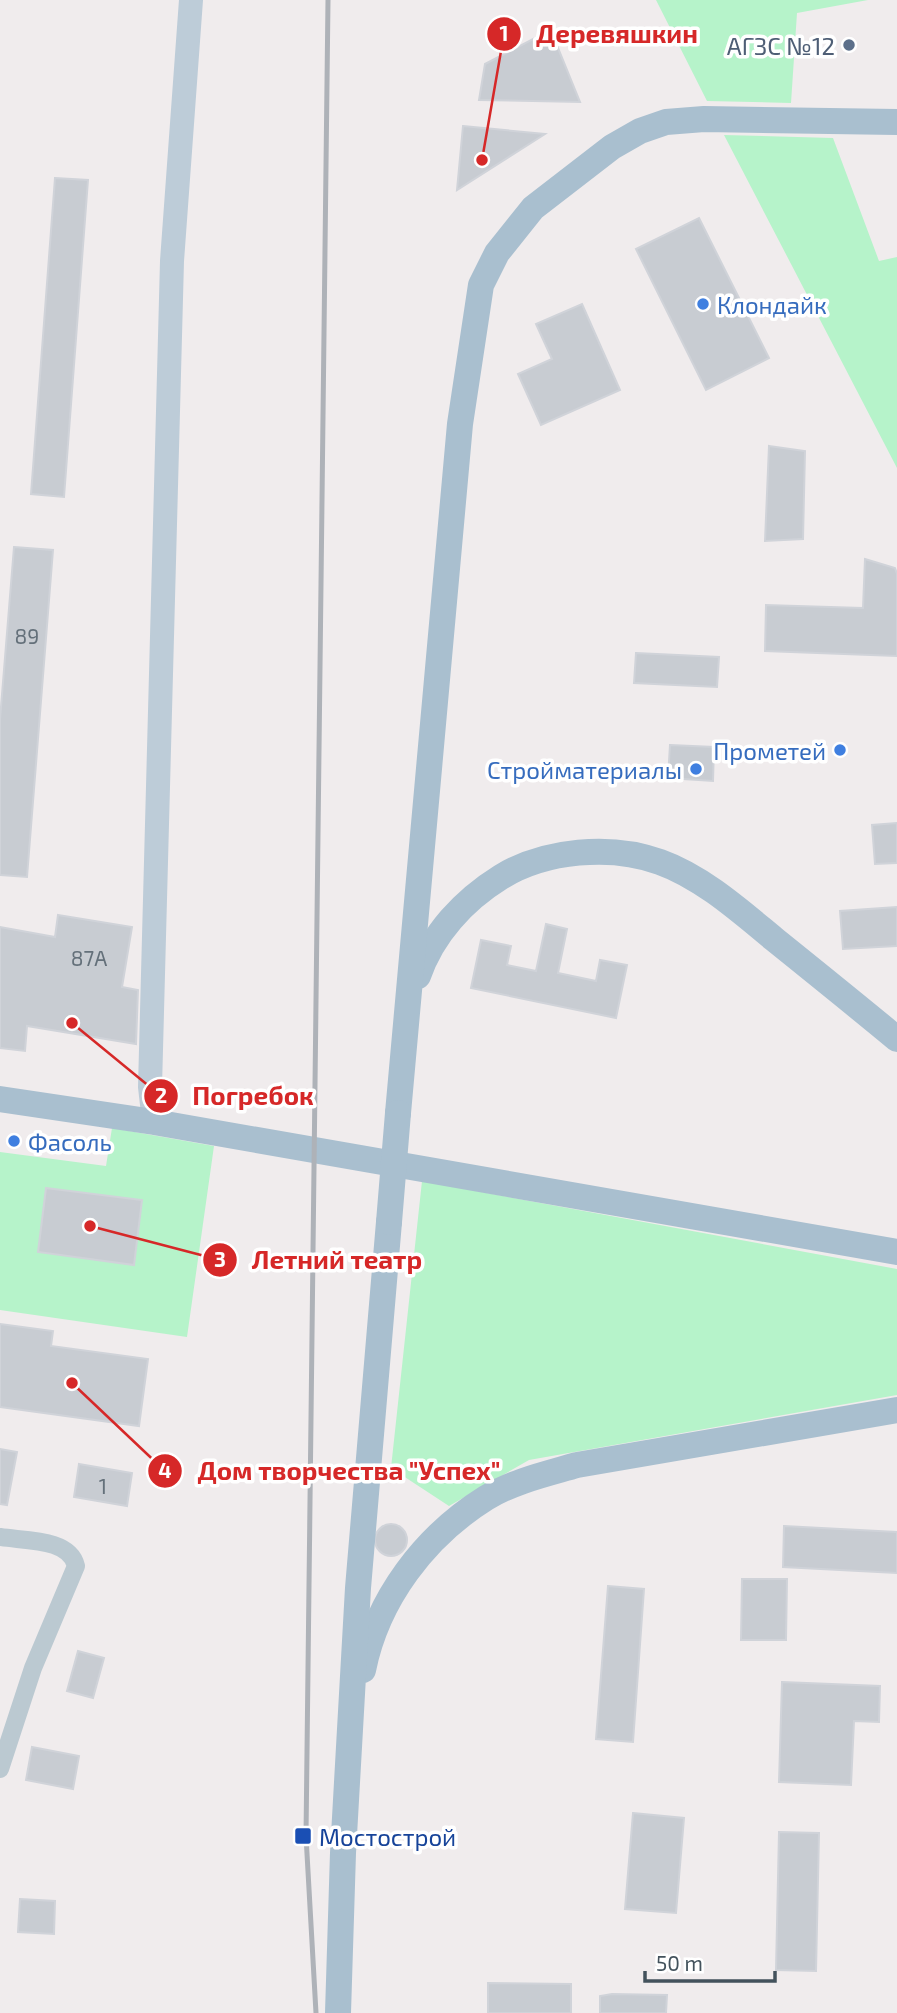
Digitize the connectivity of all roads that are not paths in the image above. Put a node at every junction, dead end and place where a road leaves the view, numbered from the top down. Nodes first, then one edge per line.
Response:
1 (191, 0) edge
2 (897, 122) edge
3 (407, 1014) junction
4 (897, 1039) edge
5 (0, 1099) edge
6 (154, 1122) junction
7 (897, 1252) edge
8 (897, 1410) edge
9 (0, 1537) edge
10 (351, 1733) junction
11 (0, 1769) edge
12 (338, 2013) edge

1 - 6 street
2 - 3 main road
3 - 4 main road
3 - 10 main road, bridge
5 - 6 main road
6 - 7 main road
8 - 10 main road
9 - 11 street
10 - 12 main road

